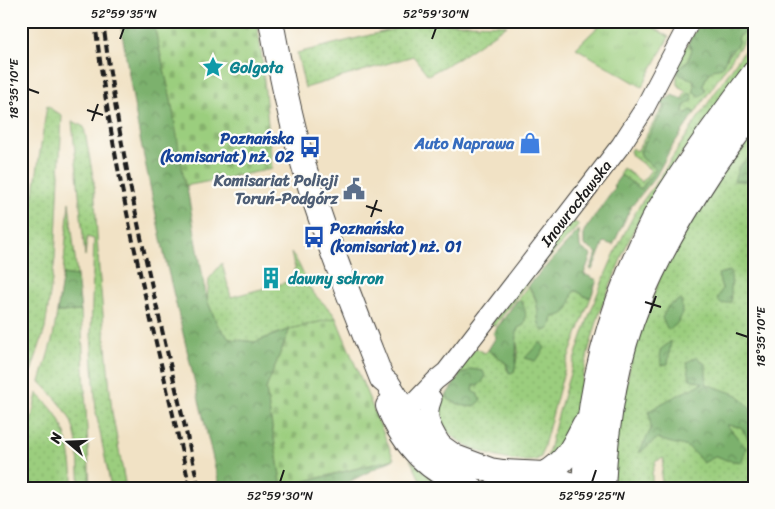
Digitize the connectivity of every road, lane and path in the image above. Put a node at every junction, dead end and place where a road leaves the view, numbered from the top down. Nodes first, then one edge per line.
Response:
1 (271, 21) edge
2 (690, 21) edge
3 (754, 73) edge
4 (754, 110) edge
5 (385, 381) junction
6 (436, 386) junction
7 (591, 402) junction
8 (402, 420) junction
9 (446, 451) junction
10 (545, 474) junction
11 (471, 488) edge
12 (579, 488) edge
13 (584, 488) edge
14 (603, 488) edge

1 - 5 main road
2 - 6 street, Inowrocławska
3 - 7 main road
4 - 14 main road
5 - 6 street
5 - 8 main road
6 - 8 street, Inowrocławska
6 - 9 street
7 - 10 main road
7 - 13 main road
8 - 9 main road
8 - 11 main road
9 - 10 main road
10 - 12 main road

